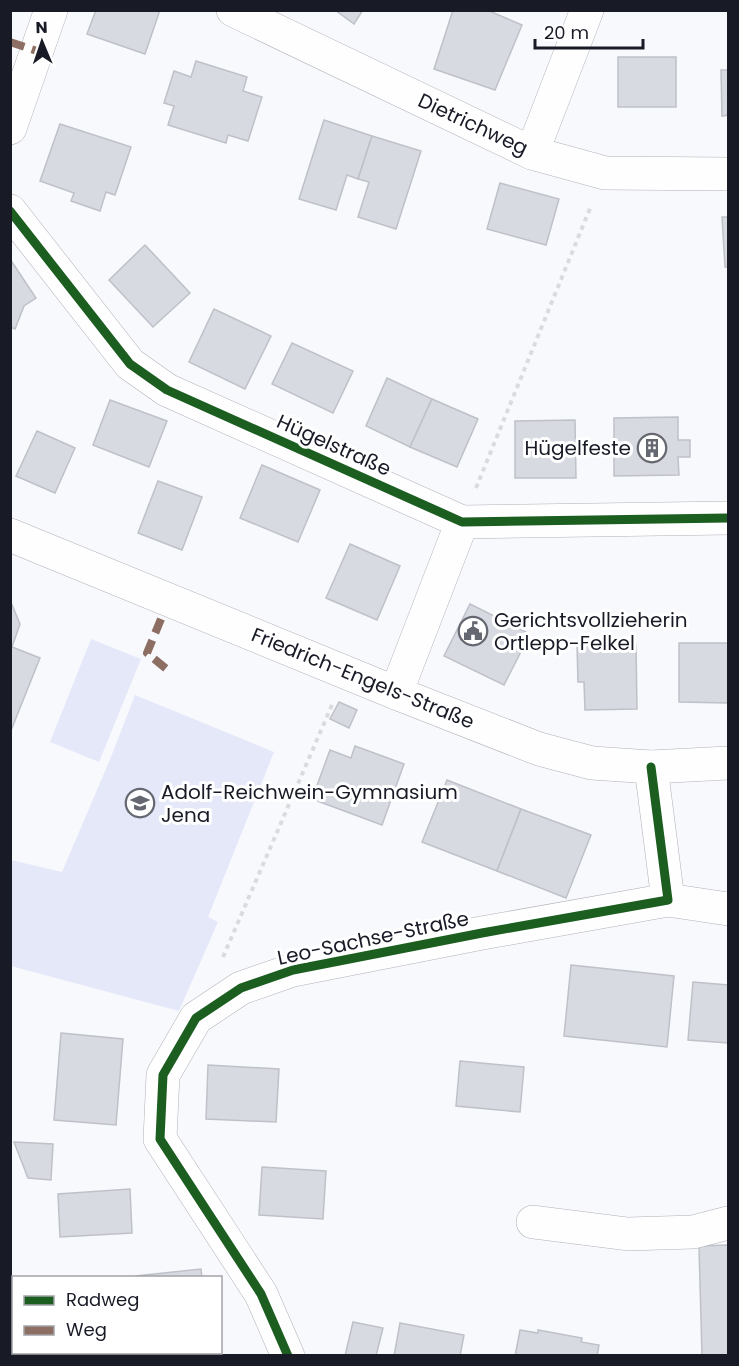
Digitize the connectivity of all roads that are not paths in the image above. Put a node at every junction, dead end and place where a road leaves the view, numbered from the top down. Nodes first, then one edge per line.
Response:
1 (51, 10) edge
2 (233, 10) edge
3 (587, 10) edge
4 (10, 128) edge
5 (532, 153) junction
6 (729, 174) edge
7 (10, 210) edge
8 (729, 518) edge
9 (462, 522) junction
10 (10, 535) edge
11 (396, 693) junction
12 (729, 763) edge
13 (651, 767) junction
14 (668, 900) junction
15 (729, 909) edge
16 (533, 1222) dead end
17 (729, 1223) edge
18 (288, 1356) edge

1 - 4 street
2 - 5 street, Dietrichweg
3 - 5 street
5 - 6 street, Dietrichweg
7 - 9 street, Hügelstraße
8 - 9 street, Hügelstraße
9 - 11 street
10 - 11 street, Friedrich-Engels-Straße
11 - 13 street, Friedrich-Engels-Straße
12 - 13 street, Friedrich-Engels-Straße
13 - 14 street
14 - 15 street, Leo-Sachse-Straße
14 - 18 street, Leo-Sachse-Straße
16 - 17 street

